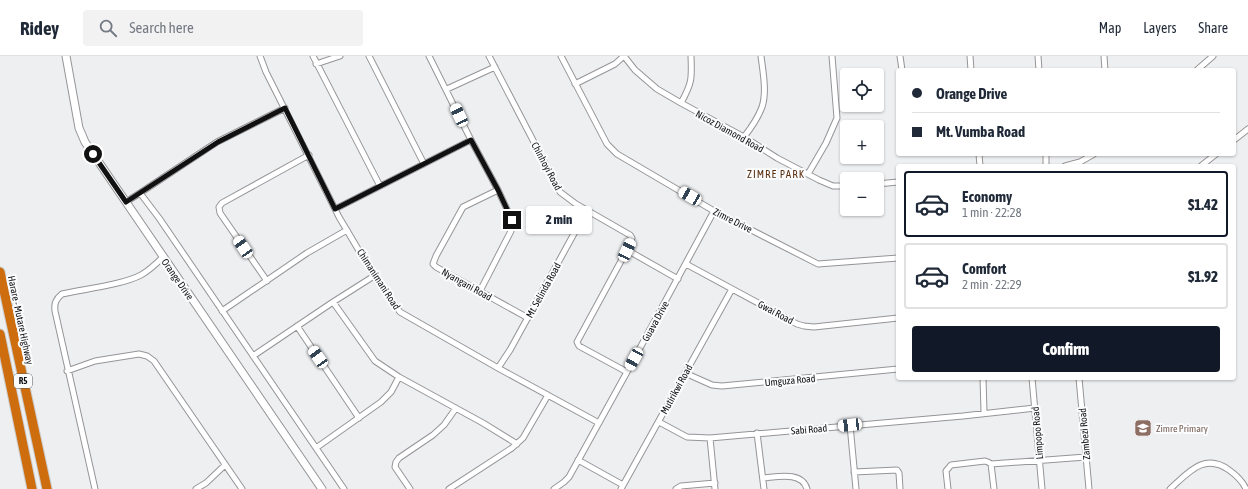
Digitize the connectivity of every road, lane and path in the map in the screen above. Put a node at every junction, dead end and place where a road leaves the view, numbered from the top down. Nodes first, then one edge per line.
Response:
1 (66, 56) edge
2 (260, 56) edge
3 (313, 56) edge
4 (340, 56) edge
5 (369, 56) edge
6 (430, 56) edge
7 (490, 56) edge
8 (561, 56) edge
9 (624, 56) edge
10 (690, 56) edge
11 (762, 56) edge
12 (832, 56) edge
13 (900, 56) edge
14 (970, 56) edge
15 (1038, 56) edge
16 (1104, 56) edge
17 (1213, 56) edge
18 (316, 64) junction
19 (495, 66) junction
20 (902, 68) edge
21 (971, 68) edge
22 (1039, 68) edge
23 (1105, 68) edge
24 (1199, 68) edge
25 (575, 84) junction
26 (447, 89) junction
27 (681, 104) junction
28 (285, 108) junction
29 (1248, 129) edge
30 (744, 137) junction
31 (1236, 138) edge
32 (471, 140) junction
33 (309, 156) junction
34 (1090, 156) edge
35 (1214, 156) edge
36 (424, 164) junction
37 (1072, 164) edge
38 (1204, 164) edge
39 (808, 174) junction
40 (896, 182) edge
41 (884, 183) edge
42 (380, 186) junction
43 (840, 186) edge
44 (498, 190) junction
45 (140, 193) junction
46 (126, 202) junction
47 (335, 209) junction
48 (587, 210) junction
49 (714, 211) junction
50 (347, 230) junction
51 (627, 250) junction
52 (163, 257) junction
53 (896, 258) edge
54 (686, 264) junction
55 (0, 272) edge
56 (374, 276) junction
57 (678, 278) junction
58 (267, 281) junction
59 (732, 289) junction
60 (480, 291) junction
61 (333, 302) junction
62 (222, 311) junction
63 (528, 318) junction
64 (896, 318) edge
65 (297, 326) junction
66 (0, 334) edge
67 (252, 356) junction
68 (498, 368) junction
69 (896, 369) edge
70 (67, 370) junction
71 (627, 372) junction
72 (685, 373) junction
73 (399, 378) junction
74 (983, 380) edge
75 (1032, 380) edge
76 (1079, 380) edge
77 (548, 395) junction
78 (456, 408) junction
79 (1035, 408) junction
80 (984, 412) junction
81 (359, 418) junction
82 (659, 422) junction
83 (599, 423) junction
84 (850, 425) junction
85 (757, 434) junction
86 (710, 438) junction
87 (517, 444) junction
88 (316, 448) junction
89 (1086, 457) junction
90 (578, 460) junction
91 (1039, 460) junction
92 (991, 464) junction
93 (225, 465) junction
94 (854, 472) junction
95 (763, 478) junction
96 (715, 486) edge
97 (622, 487) edge
98 (32, 489) edge
99 (46, 489) edge
100 (95, 489) edge
101 (196, 489) edge
102 (242, 489) edge
103 (322, 489) edge
104 (344, 489) edge
105 (410, 489) edge
106 (449, 489) edge
107 (554, 489) edge
108 (676, 489) edge
109 (764, 489) edge
110 (807, 489) edge
111 (856, 489) edge
112 (900, 489) edge
113 (948, 489) edge
114 (994, 489) edge
115 (1042, 489) edge
116 (1089, 489) edge
117 (1170, 489) edge
118 (1246, 489) edge

1 - 46 street, Orange Drive
2 - 28 street, Chimanimani Road
3 - 18 street
4 - 18 street
5 - 36 street
6 - 26 street
7 - 19 street, Chinhoyi Road
8 - 25 street, Zimre Drive
9 - 25 street
9 - 27 street, Nicoz Diamond Road
10 - 27 street
11 - 30 street
12 - 39 street
13 - 20 street
14 - 21 street
15 - 22 street
16 - 23 street
17 - 24 street
18 - 42 street
19 - 26 street
19 - 48 street, Chinhoyi Road
25 - 49 street, Zimre Drive
26 - 32 street
27 - 30 street, Nicoz Diamond Road
28 - 33 street, Chimanimani Road
28 - 45 street
29 - 31 street
30 - 39 street, Nicoz Diamond Road
32 - 36 street
32 - 44 street
33 - 47 street, Chimanimani Road
33 - 58 street
34 - 37 street
35 - 38 street
36 - 42 street
39 - 43 street, Nicoz Diamond Road
40 - 41 street
42 - 47 street
44 - 60 street
44 - 60 street, Nyangani Road
45 - 46 street
45 - 62 street
46 - 52 street, Orange Drive
47 - 50 street, Chimanimani Road
48 - 51 street, Chinhoyi Road
48 - 63 street, Mt. Selinda Road
49 - 53 street, Zimre Drive
49 - 54 street, Guava Drive
50 - 56 street, Chimanimani Road
50 - 58 street
51 - 57 street
51 - 71 street, Chinhoyi Road
52 - 70 street
52 - 103 street, Orange Drive
54 - 57 street, Guava Drive
54 - 59 street, Gwai Road
55 - 99 highway, Harare - Mutare Highway / R5
56 - 61 street
56 - 68 street, Chimanimani Road
57 - 71 street, Guava Drive
58 - 62 street
59 - 64 street, Gwai Road
59 - 72 street, Mutirikwi Road
60 - 63 street, Nyangani Road
61 - 65 street
61 - 73 street
62 - 67 street
63 - 68 street, Mt. Selinda Road
65 - 67 street
65 - 81 street
66 - 98 highway, R5
67 - 88 street
68 - 77 street, Chimanimani Road
69 - 72 street, Umguza Road
70 - 93 street
70 - 100 street
71 - 83 street, Guava Drive
72 - 82 street, Mutirikwi Road
73 - 78 street
73 - 81 street
74 - 80 street
75 - 79 street, Limpopo Road
76 - 89 street, Zambezi Road
77 - 83 street, Chimanimani Road
77 - 87 street
78 - 87 street
78 - 105 street
79 - 80 street, Sabi Road
79 - 91 street, Limpopo Road
80 - 84 street, Sabi Road
81 - 88 street
82 - 86 street, Sabi Road
82 - 97 street, Mutirikwi Road
83 - 90 street, Guava Drive
84 - 85 street, Sabi Road
84 - 94 street
85 - 86 street, Sabi Road
85 - 95 street
86 - 96 street
87 - 106 street
88 - 104 street
89 - 91 street
89 - 116 street, Zambezi Road
90 - 97 street
90 - 107 street, Guava Drive
91 - 92 street
91 - 115 street, Limpopo Road
92 - 113 street
92 - 114 street
93 - 101 street
93 - 102 street
94 - 111 street
94 - 112 street
95 - 109 street
95 - 110 street
96 - 108 street
117 - 118 street

